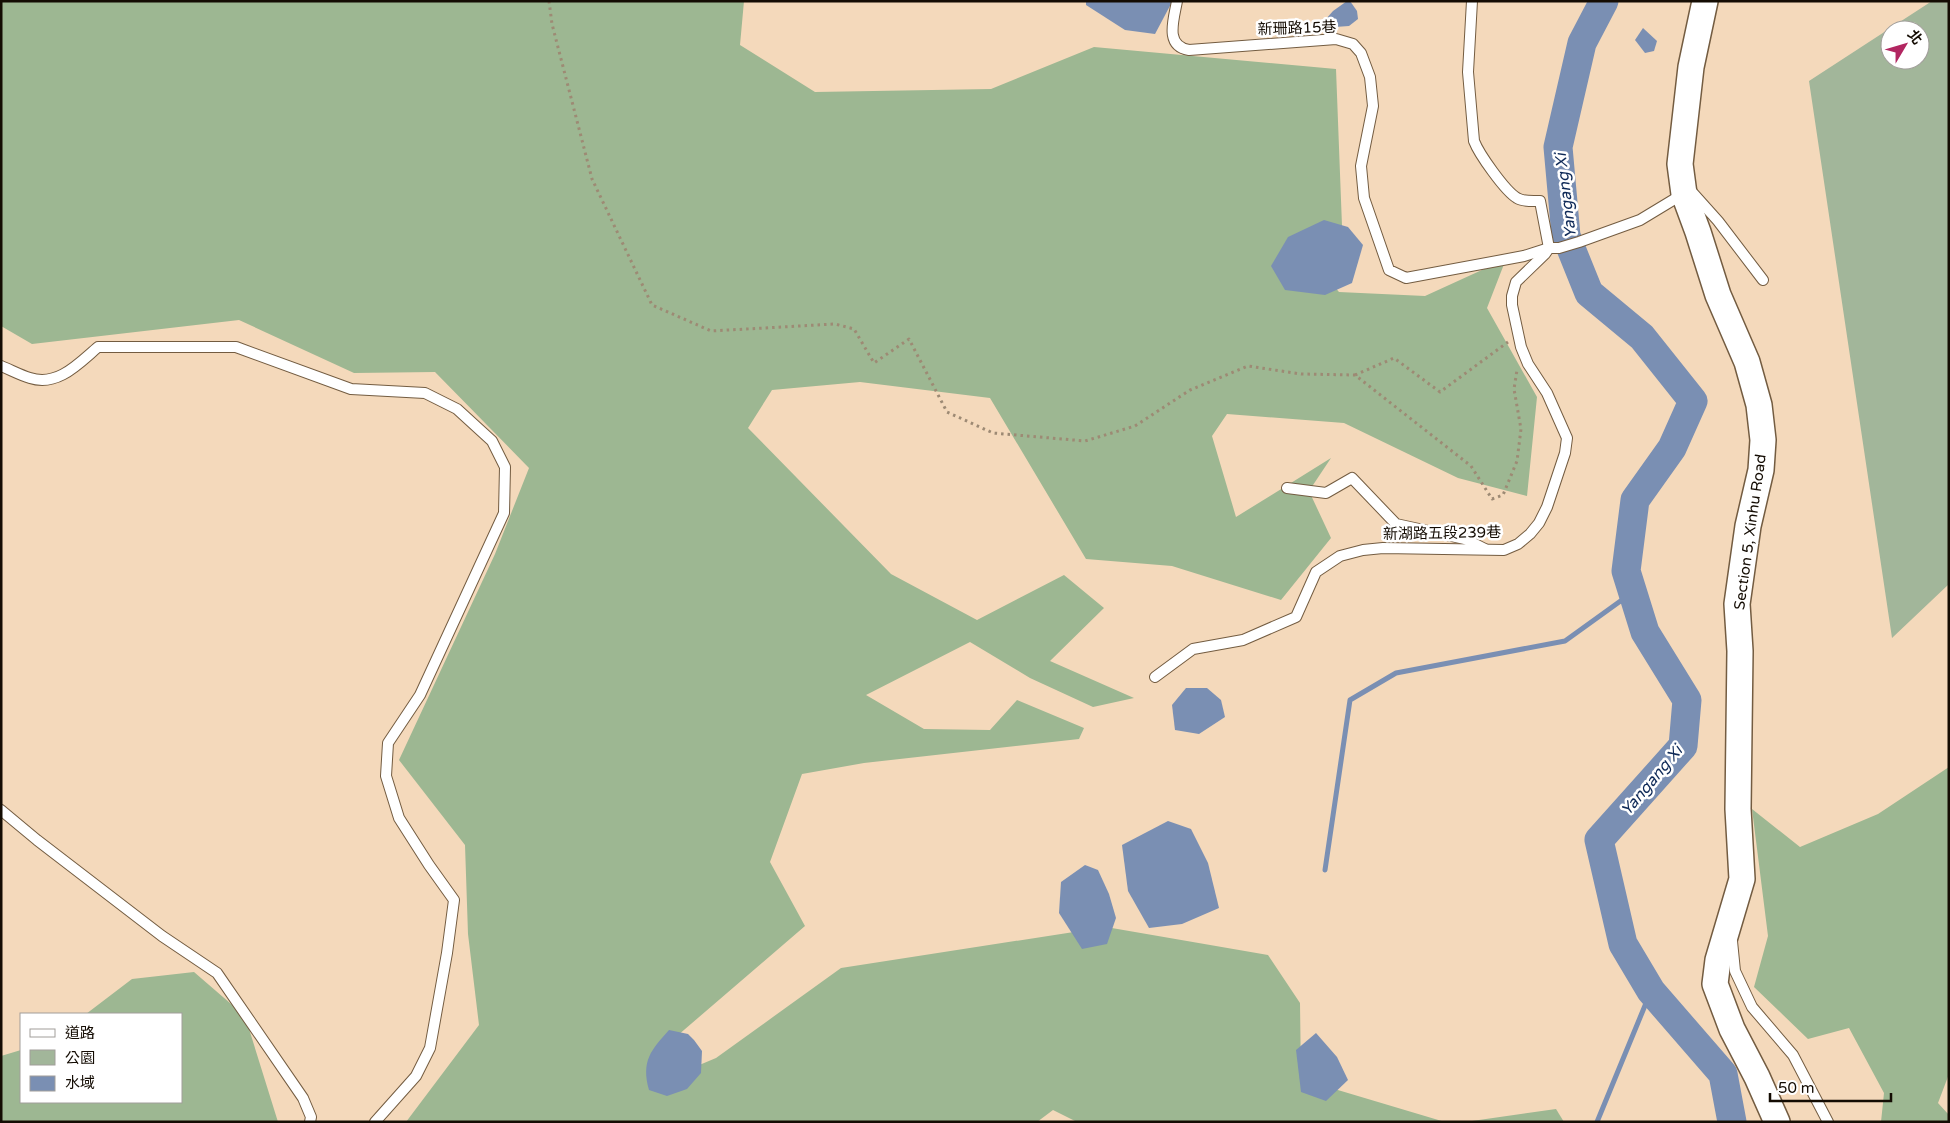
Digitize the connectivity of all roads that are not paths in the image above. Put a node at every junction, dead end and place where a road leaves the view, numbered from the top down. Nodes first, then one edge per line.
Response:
1 (1177, 1) edge
2 (1472, 1) edge
3 (1705, 1) edge
4 (1683, 188) junction
5 (1554, 248) junction
6 (1763, 280) dead end
7 (1, 366) edge
8 (1287, 488) dead end
9 (1488, 550) junction
10 (1155, 677) dead end
11 (1, 810) edge
12 (1730, 923) junction
13 (310, 1122) edge
14 (375, 1122) edge
15 (1777, 1122) edge
16 (1828, 1122) edge

1 - 5 lane, 新珊路15巷
2 - 5 lane
3 - 4 street, Section 5, Xinhu Road
4 - 5 lane
4 - 6 lane
4 - 12 street, Section 5, Xinhu Road
5 - 9 lane, 新湖路五段239巷
7 - 14 lane
8 - 9 lane
9 - 10 lane, 新湖路五段239巷
11 - 13 lane
12 - 15 street, Section 5, Xinhu Road
12 - 16 lane

